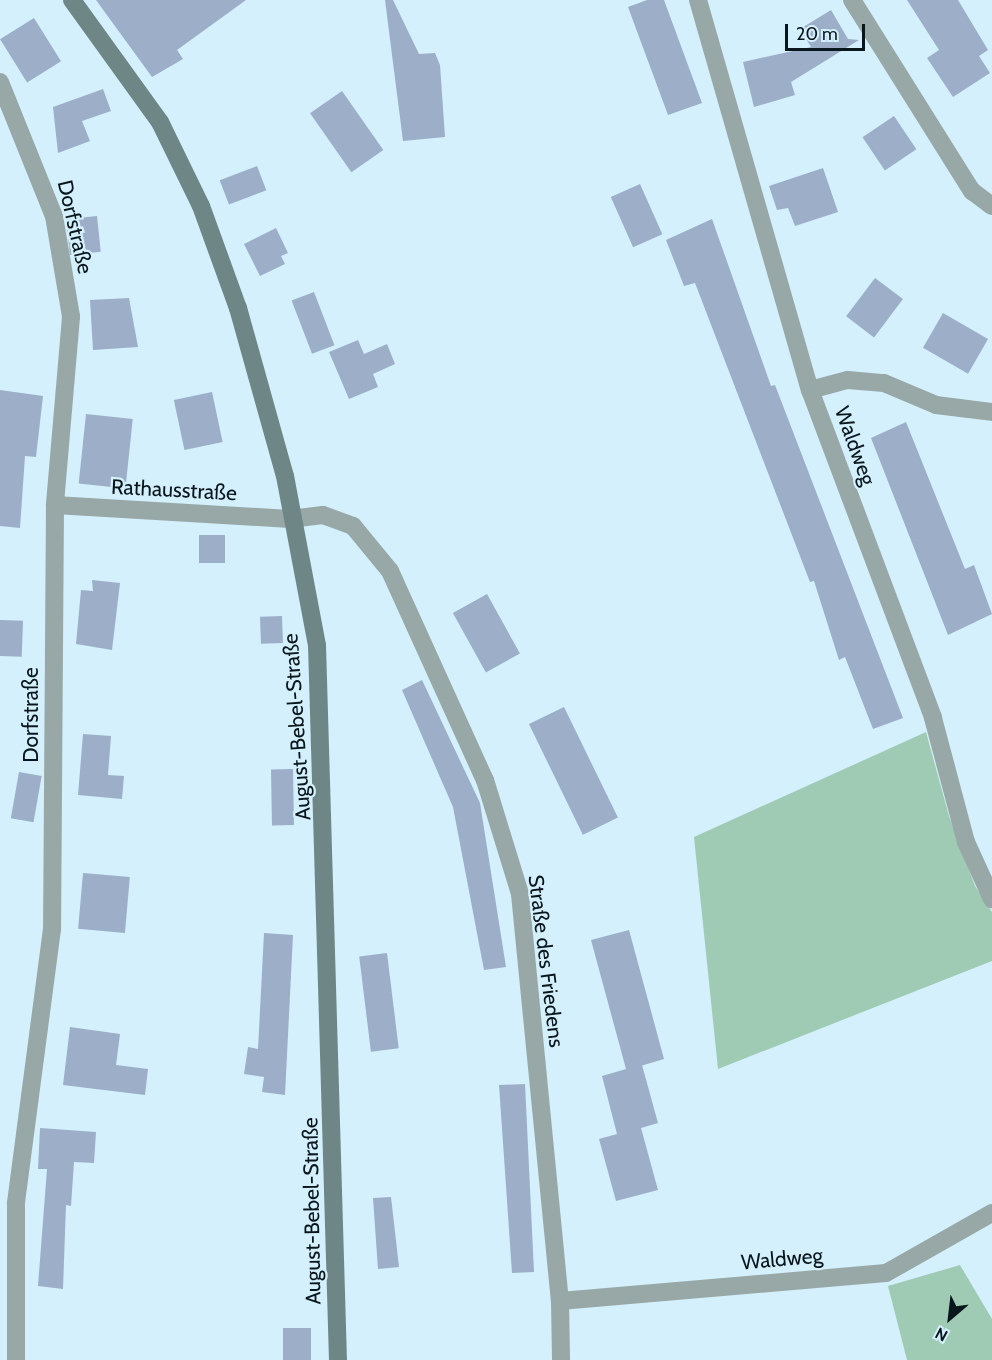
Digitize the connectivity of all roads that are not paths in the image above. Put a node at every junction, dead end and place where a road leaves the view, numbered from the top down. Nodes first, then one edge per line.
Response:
1 (72, 0) edge
2 (698, 0) edge
3 (852, 0) edge
4 (0, 82) edge
5 (992, 206) edge
6 (810, 390) junction
7 (992, 412) edge
8 (55, 505) junction
9 (290, 519) junction
10 (992, 899) edge
11 (992, 1213) edge
12 (560, 1301) junction
13 (16, 1360) edge
14 (338, 1360) edge
15 (561, 1360) edge

1 - 9 main road, August-Bebel-Straße
2 - 6 street, Waldweg
3 - 5 street
4 - 8 street, Dorfstraße
6 - 7 street
6 - 10 street, Waldweg
8 - 9 street, Rathausstraße
8 - 13 street, Dorfstraße
9 - 12 street, Straße des Friedens
9 - 14 main road, August-Bebel-Straße
11 - 12 street, Waldweg
12 - 15 street, Straße des Friedens

